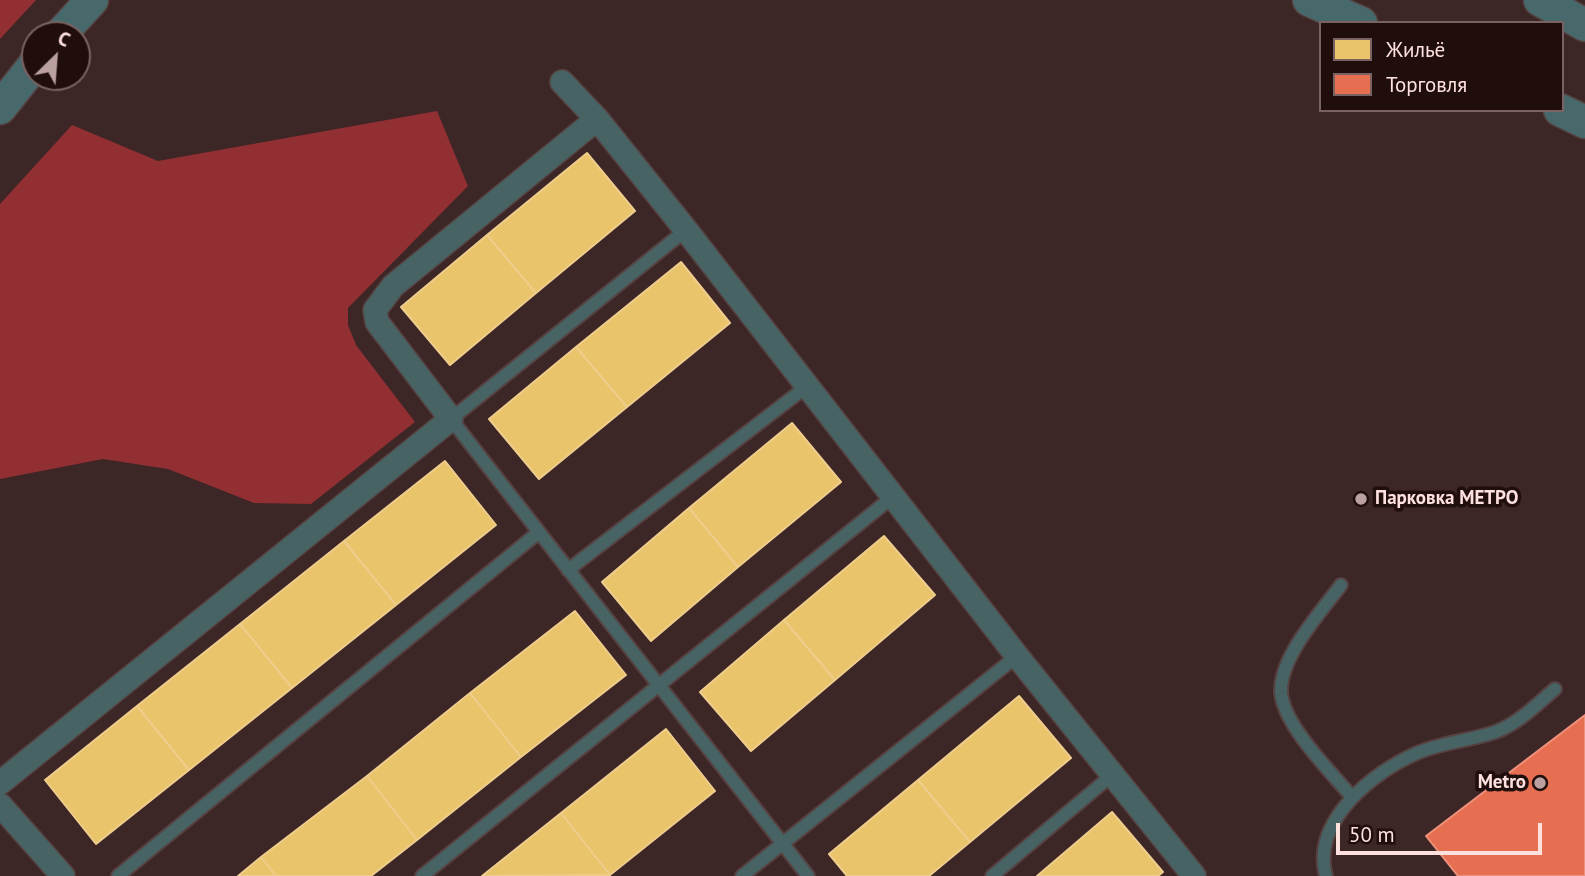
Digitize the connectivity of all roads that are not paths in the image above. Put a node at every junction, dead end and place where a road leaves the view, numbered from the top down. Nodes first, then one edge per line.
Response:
1 (92, 0) edge
2 (1309, 0) edge
3 (1540, 0) edge
4 (73, 21) edge
5 (1356, 21) edge
6 (1585, 25) edge
7 (21, 82) edge
8 (562, 82) dead end
9 (0, 108) edge
10 (1564, 112) edge
11 (597, 119) junction
12 (1585, 122) edge
13 (686, 230) junction
14 (806, 387) junction
15 (451, 419) junction
16 (895, 495) junction
17 (539, 532) junction
18 (568, 570) junction
19 (1340, 585) dead end
20 (1017, 656) junction
21 (659, 684) junction
22 (1555, 689) dead end
23 (1112, 775) junction
24 (0, 783) edge
25 (1352, 797) junction
26 (0, 805) edge
27 (784, 842) junction
28 (63, 876) edge
29 (118, 876) edge
30 (422, 876) edge
31 (742, 876) edge
32 (808, 876) edge
33 (992, 876) edge
34 (1194, 876) edge
35 (1326, 876) edge

1 - 4 main road
2 - 5 main road
3 - 6 main road
7 - 9 main road
8 - 11 street
10 - 12 main road
11 - 13 street
11 - 15 street
13 - 14 street
13 - 15 lane
14 - 16 street
14 - 18 lane
15 - 17 lane
15 - 24 street
16 - 20 street
16 - 21 lane
17 - 18 lane
17 - 29 lane
18 - 21 lane
19 - 25 lane
20 - 23 street
20 - 27 lane
21 - 27 lane
21 - 30 lane
22 - 25 lane
23 - 33 lane
23 - 34 street
25 - 35 lane
26 - 28 street
27 - 31 lane
27 - 32 lane

